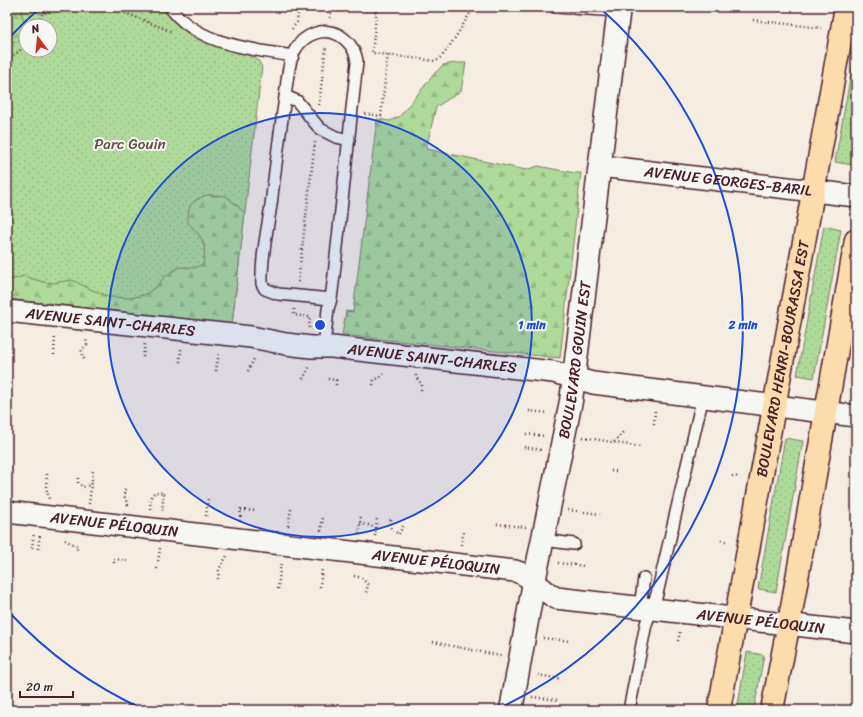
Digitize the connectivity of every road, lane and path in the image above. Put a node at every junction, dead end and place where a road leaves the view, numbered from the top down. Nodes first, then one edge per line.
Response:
1 (45, 7) edge
2 (51, 7) edge
3 (110, 7) edge
4 (170, 7) edge
5 (332, 7) edge
6 (342, 7) edge
7 (377, 7) edge
8 (474, 7) edge
9 (555, 7) edge
10 (846, 7) edge
11 (619, 9) edge
12 (377, 12) junction
13 (42, 15) junction
14 (41, 18) edge
15 (330, 18) dead end
16 (753, 20) dead end
17 (821, 28) dead end
18 (180, 34) dead end
19 (326, 46) dead end
20 (18, 52) edge
21 (388, 54) junction
22 (423, 55) dead end
23 (292, 56) junction
24 (423, 59) junction
25 (7, 60) edge
26 (285, 96) junction
27 (318, 111) dead end
28 (352, 112) junction
29 (315, 140) dead end
30 (349, 140) junction
31 (600, 166) junction
32 (814, 192) junction
33 (856, 196) edge
34 (856, 240) edge
35 (298, 285) dead end
36 (331, 299) junction
37 (295, 305) dead end
38 (11, 319) edge
39 (308, 332) dead end
40 (54, 334) dead end
41 (86, 336) dead end
42 (184, 345) dead end
43 (220, 345) dead end
44 (9, 346) dead end
45 (324, 346) junction
46 (256, 354) dead end
47 (54, 355) dead end
48 (84, 359) dead end
49 (180, 362) dead end
50 (385, 369) dead end
51 (216, 371) dead end
52 (248, 371) dead end
53 (416, 372) dead end
54 (573, 378) junction
55 (328, 379) dead end
56 (336, 385) dead end
57 (373, 385) dead end
58 (421, 390) dead end
59 (703, 396) junction
60 (774, 405) junction
61 (656, 407) dead end
62 (529, 411) dead end
63 (825, 412) junction
64 (549, 413) dead end
65 (856, 416) edge
66 (654, 424) dead end
67 (623, 432) dead end
68 (526, 434) dead end
69 (545, 436) dead end
70 (582, 437) dead end
71 (614, 442) junction
72 (524, 447) dead end
73 (640, 447) dead end
74 (549, 451) dead end
75 (611, 470) dead end
76 (93, 471) dead end
77 (616, 471) dead end
78 (47, 474) dead end
79 (732, 476) dead end
80 (740, 477) dead end
81 (78, 478) dead end
82 (92, 485) junction
83 (125, 489) dead end
84 (208, 498) dead end
85 (50, 504) dead end
86 (242, 506) dead end
87 (89, 509) dead end
88 (291, 509) dead end
89 (561, 509) dead end
90 (241, 510) junction
91 (257, 511) dead end
92 (7, 512) edge
93 (129, 514) dead end
94 (600, 514) dead end
95 (149, 516) dead end
96 (361, 516) dead end
97 (161, 517) dead end
98 (323, 517) dead end
99 (377, 518) dead end
100 (391, 519) dead end
101 (206, 522) dead end
102 (360, 524) junction
103 (497, 524) dead end
104 (240, 526) dead end
105 (403, 526) dead end
106 (35, 528) dead end
107 (41, 529) dead end
108 (376, 529) junction
109 (464, 530) dead end
110 (287, 532) dead end
111 (535, 533) junction
112 (399, 534) junction
113 (321, 536) dead end
114 (398, 539) dead end
115 (66, 540) dead end
116 (358, 540) dead end
117 (721, 540) dead end
118 (374, 542) dead end
119 (728, 542) dead end
120 (160, 543) dead end
121 (574, 544) dead end
122 (32, 548) dead end
123 (38, 549) dead end
124 (77, 551) dead end
125 (230, 551) dead end
126 (460, 552) dead end
127 (282, 557) dead end
128 (130, 561) dead end
129 (551, 562) dead end
130 (114, 563) dead end
131 (322, 566) dead end
132 (585, 566) dead end
133 (157, 569) dead end
134 (354, 576) dead end
135 (644, 578) dead end
136 (218, 579) dead end
137 (534, 582) junction
138 (320, 587) dead end
139 (278, 589) dead end
140 (366, 593) dead end
141 (646, 608) junction
142 (736, 619) junction
143 (788, 625) junction
144 (680, 628) dead end
145 (856, 632) edge
146 (536, 637) dead end
147 (678, 640) dead end
148 (570, 641) dead end
149 (433, 642) dead end
150 (508, 658) dead end
151 (531, 674) dead end
152 (560, 679) dead end
153 (528, 696) dead end
154 (558, 700) dead end
155 (467, 708) dead end
156 (481, 710) edge
157 (511, 710) edge
158 (629, 710) edge
159 (719, 710) edge
160 (772, 710) edge

1 - 13 path
2 - 13 path
3 - 18 path
4 - 23 lane
5 - 15 path
6 - 12 path
7 - 12 path
8 - 24 path
9 - 11 lane
10 - 32 main road, BOULEVARD HENRI-BOURASSA EST
11 - 31 street, BOULEVARD GOUIN EST
12 - 21 path
13 - 14 path
16 - 17 path
19 - 27 path
20 - 25 path
21 - 24 path
21 - 28 path
22 - 24 path
23 - 26 lane
23 - 28 lane
26 - 30 lane
26 - 36 lane
28 - 30 lane
29 - 35 path
30 - 36 lane
31 - 32 street, AVENUE GEORGES-BARIL
31 - 54 street, BOULEVARD GOUIN EST
32 - 33 street, AVENUE GEORGES-BARIL
32 - 60 main road, BOULEVARD HENRI-BOURASSA EST
34 - 63 main road
36 - 45 lane
37 - 39 path
38 - 44 path
38 - 45 street, AVENUE SAINT-CHARLES
40 - 47 path
41 - 48 path
42 - 49 path
43 - 51 path
45 - 54 street, AVENUE SAINT-CHARLES
46 - 52 path
50 - 57 path
53 - 58 path
54 - 59 street, AVENUE SAINT-CHARLES
54 - 111 street, BOULEVARD GOUIN EST
55 - 56 path
59 - 60 street, AVENUE SAINT-CHARLES
59 - 141 lane
60 - 63 street, AVENUE SAINT-CHARLES
60 - 142 main road, BOULEVARD HENRI-BOURASSA EST
61 - 66 path
62 - 64 path
63 - 65 street, AVENUE SAINT-CHARLES
63 - 143 main road
67 - 71 path
68 - 69 path
70 - 71 path
71 - 73 path
72 - 74 path
75 - 77 path
76 - 82 path
78 - 85 path
79 - 80 path
81 - 82 path
82 - 87 path
83 - 93 path
84 - 101 path
86 - 90 path
88 - 110 path
89 - 94 path
90 - 91 path
90 - 104 path
92 - 137 street, AVENUE PÉLOQUIN
95 - 97 path
96 - 102 path
98 - 113 path
99 - 108 path
100 - 112 path
102 - 108 path
102 - 116 path
103 - 111 path
105 - 112 path
106 - 122 path
107 - 123 path
108 - 118 path
109 - 126 path
111 - 121 lane
111 - 137 street, BOULEVARD GOUIN EST
112 - 114 path
115 - 124 path
117 - 119 path
120 - 133 path
125 - 136 path
127 - 139 path
128 - 130 path
129 - 132 path
131 - 138 path
134 - 140 path
135 - 141 lane
137 - 141 street, AVENUE PÉLOQUIN
137 - 157 street, BOULEVARD GOUIN EST
141 - 142 street, AVENUE PÉLOQUIN
141 - 158 lane
142 - 143 street, AVENUE PÉLOQUIN
142 - 159 main road, BOULEVARD HENRI-BOURASSA EST
143 - 145 street, AVENUE PÉLOQUIN
143 - 160 main road
144 - 147 path
146 - 148 path
149 - 150 path
151 - 152 path
153 - 154 path
155 - 156 path

